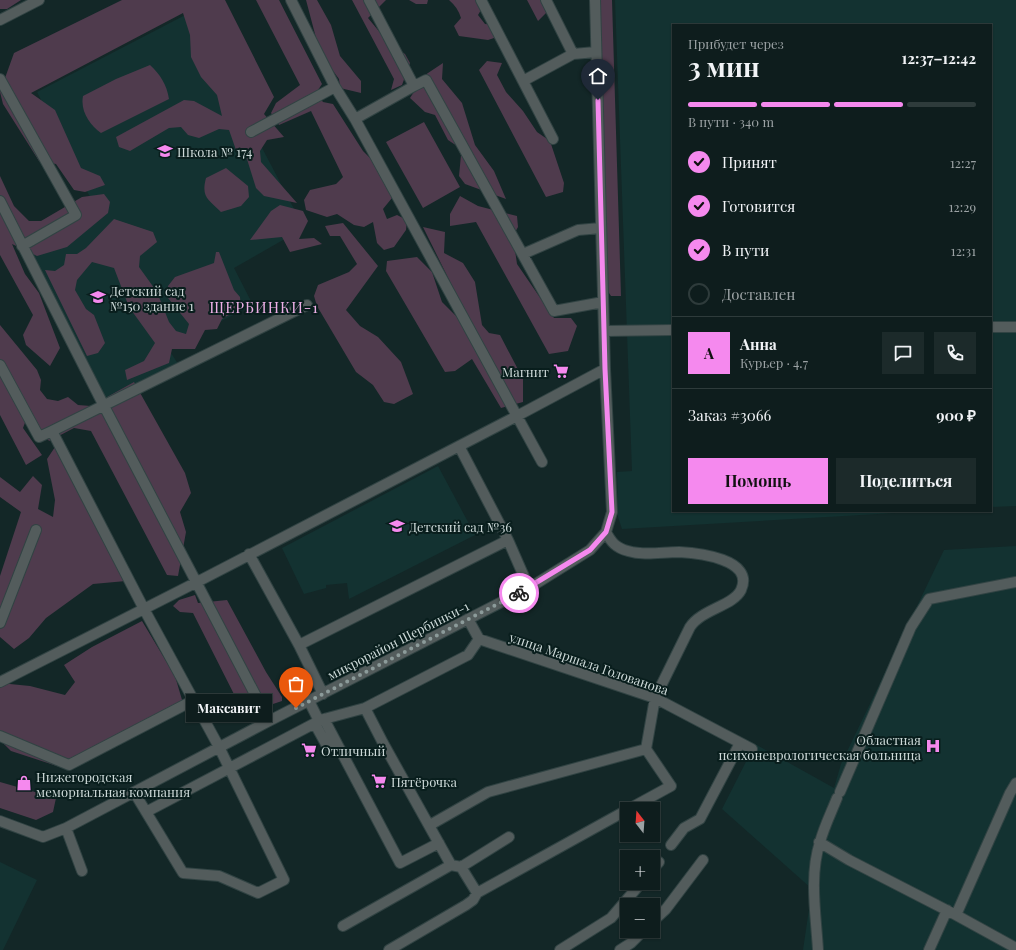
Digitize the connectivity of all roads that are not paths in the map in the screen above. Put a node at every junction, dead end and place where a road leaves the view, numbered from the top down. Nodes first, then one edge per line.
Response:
1 (39, 0) edge
2 (291, 0) edge
3 (369, 0) edge
4 (481, 0) edge
5 (546, 0) edge
6 (595, 0) edge
7 (0, 20) edge
8 (596, 52) junction
9 (573, 54) junction
10 (0, 79) edge
11 (523, 81) junction
12 (414, 86) junction
13 (335, 87) junction
14 (355, 119) junction
15 (251, 132) dead end
16 (552, 139) dead end
17 (0, 201) edge
18 (601, 228) junction
19 (22, 246) junction
20 (523, 254) junction
21 (603, 302) junction
22 (307, 305) dead end
23 (992, 327) edge
24 (1016, 327) edge
25 (672, 330) edge
26 (604, 331) junction
27 (0, 366) edge
28 (605, 369) junction
29 (104, 406) junction
30 (517, 416) junction
31 (52, 431) junction
32 (459, 446) junction
33 (542, 462) dead end
34 (36, 530) dead end
35 (606, 532) junction
36 (508, 540) junction
37 (249, 554) junction
38 (196, 582) junction
39 (1016, 582) edge
40 (529, 588) junction
41 (144, 609) junction
42 (468, 619) junction
43 (0, 623) edge
44 (479, 639) junction
45 (298, 645) junction
46 (0, 682) edge
47 (323, 694) junction
48 (655, 698) junction
49 (194, 700) junction
50 (309, 701) junction
51 (365, 708) junction
52 (268, 721) junction
53 (319, 721) junction
54 (0, 736) edge
55 (740, 743) junction
56 (220, 747) junction
57 (646, 749) junction
58 (752, 749) dead end
59 (230, 768) junction
60 (1016, 784) edge
61 (134, 792) junction
62 (642, 802) edge
63 (146, 812) junction
64 (620, 814) edge
65 (0, 822) edge
66 (430, 825) junction
67 (66, 828) junction
68 (509, 837) dead end
69 (819, 842) junction
70 (439, 843) junction
71 (671, 845) dead end
72 (703, 860) dead end
73 (456, 866) junction
74 (82, 871) dead end
75 (635, 890) edge
76 (477, 893) junction
77 (952, 912) junction
78 (660, 915) edge
79 (343, 926) dead end
80 (637, 938) edge
81 (1016, 948) edge
82 (389, 950) edge
83 (560, 950) edge
84 (620, 950) edge
85 (818, 950) edge
86 (929, 950) edge

1 - 7 street
2 - 13 street
3 - 12 street
4 - 11 street
5 - 9 street
6 - 8 street
8 - 9 street
8 - 18 street
9 - 11 street
10 - 19 street
11 - 16 street
12 - 14 street
12 - 20 street
13 - 14 street
13 - 15 street
14 - 30 street
17 - 19 street
18 - 20 street
18 - 21 street
19 - 29 street
20 - 21 street
21 - 26 street
22 - 29 street
23 - 24 street
25 - 26 street
26 - 28 street
27 - 31 street
28 - 30 street
28 - 35 street
29 - 31 street
29 - 38 street
30 - 32 street
30 - 33 street
31 - 41 street
32 - 36 street
32 - 37 street
34 - 43 street
35 - 40 street, микрорайон Щербинки-1
35 - 48 street
36 - 40 street
36 - 45 street
37 - 38 street
37 - 45 street
38 - 41 street
38 - 52 street
39 - 69 street
40 - 42 street, микрорайон Щербинки-1
41 - 46 street
41 - 49 street
42 - 44 street
42 - 47 street, микрорайон Щербинки-1
44 - 48 street, улица Маршала Голованова
44 - 51 street
45 - 47 street
47 - 50 street, микрорайон Щербинки-1
48 - 55 street, улица Маршала Голованова
48 - 57 street
49 - 54 street
49 - 56 street
50 - 52 street, микрорайон Щербинки-1
50 - 53 street
51 - 53 street
51 - 66 street
52 - 56 street, микрорайон Щербинки-1
53 - 59 street
53 - 70 street
55 - 58 street, улица Маршала Голованова
55 - 71 street
56 - 59 street
56 - 61 street, микрорайон Щербинки-1
57 - 62 street
57 - 66 street
59 - 63 street
59 - 63 street
60 - 77 street
61 - 63 street
61 - 67 street, микрорайон Щербинки-1
64 - 76 street
65 - 67 street, микрорайон Щербинки-1
66 - 70 street
67 - 74 street
68 - 73 street
69 - 77 street
69 - 85 street
70 - 73 street
72 - 78 street
73 - 76 street
73 - 79 street
75 - 83 street
76 - 82 street
77 - 81 street
77 - 86 street
80 - 84 street

